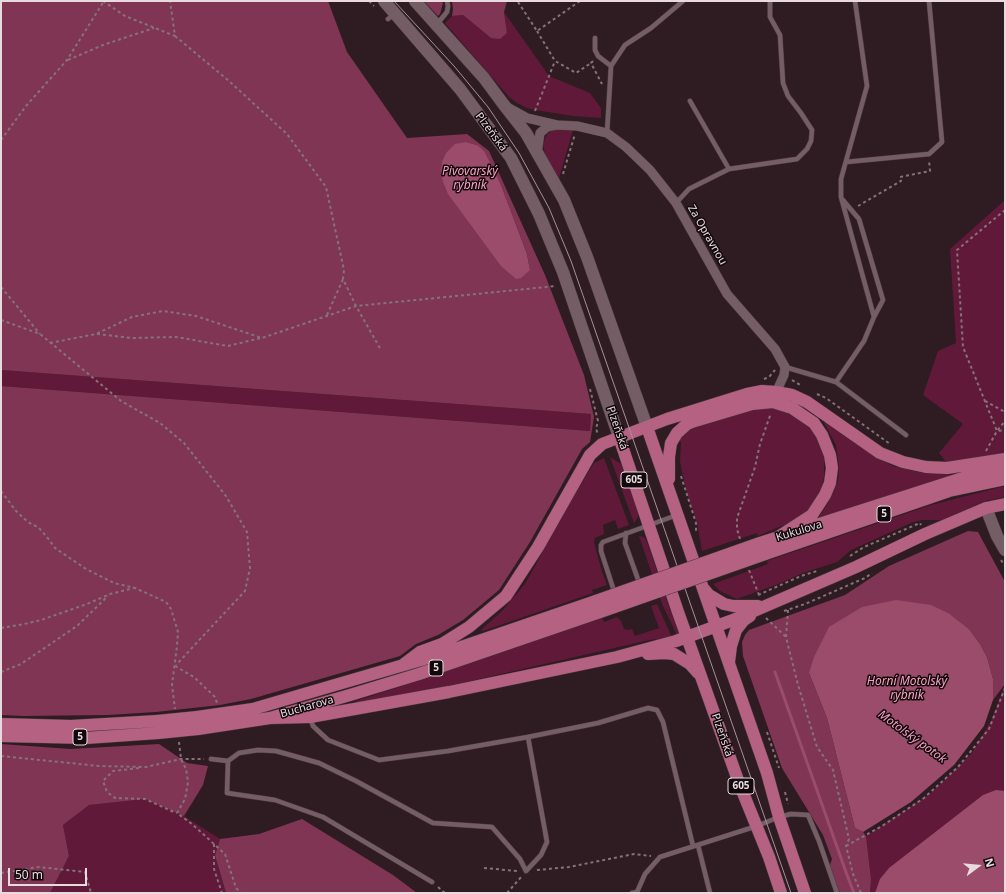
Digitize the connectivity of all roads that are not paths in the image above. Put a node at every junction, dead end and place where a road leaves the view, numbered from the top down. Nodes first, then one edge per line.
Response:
1 (415, 1) edge
2 (447, 1) edge
3 (682, 1) edge
4 (770, 1) edge
5 (856, 1) edge
6 (929, 1) edge
7 (379, 4) edge
8 (436, 25) junction
9 (595, 38) dead end
10 (610, 66) junction
11 (690, 101) dead end
12 (504, 105) junction
13 (557, 125) junction
14 (607, 133) junction
15 (537, 154) junction
16 (846, 162) junction
17 (729, 169) junction
18 (841, 197) junction
19 (676, 203) junction
20 (874, 318) junction
21 (785, 367) junction
22 (836, 382) junction
23 (774, 397) junction
24 (648, 427) junction
25 (619, 436) junction
26 (906, 436) dead end
27 (1005, 459) edge
28 (1005, 469) edge
29 (1005, 478) edge
30 (670, 495) junction
31 (1005, 504) edge
32 (986, 508) junction
33 (677, 514) junction
34 (650, 524) junction
35 (626, 533) junction
36 (778, 537) junction
37 (1003, 555) edge
38 (700, 581) junction
39 (629, 596) dead end
40 (617, 600) dead end
41 (598, 606) junction
42 (768, 611) junction
43 (716, 626) junction
44 (688, 637) junction
45 (617, 657) junction
46 (404, 664) junction
47 (729, 665) junction
48 (703, 679) junction
49 (310, 716) junction
50 (270, 718) junction
51 (197, 723) junction
52 (1, 724) edge
53 (158, 727) junction
54 (1, 736) edge
55 (528, 737) junction
56 (211, 759) road end
57 (228, 761) junction
58 (779, 817) junction
59 (757, 826) junction
60 (698, 845) junction
61 (693, 846) junction
62 (432, 882) road end
63 (632, 893) edge
64 (710, 893) edge
65 (781, 893) edge
66 (805, 893) edge
67 (837, 893) edge

1 - 8 main road, 605
2 - 8 lane
3 - 10 lane
4 - 17 lane
5 - 16 lane
6 - 16 lane
7 - 25 main road, Plzeňská / 605
8 - 12 main road, 605
9 - 10 lane
10 - 14 lane
11 - 17 lane
12 - 13 street, Za Opravnou
12 - 15 main road, 605
13 - 14 street, Za Opravnou
13 - 15 street
14 - 19 street, Za Opravnou
15 - 24 main road, 605
16 - 18 lane
17 - 19 lane
18 - 20 lane
18 - 20 lane
19 - 21 street, Za Opravnou
20 - 22 lane
21 - 22 lane
21 - 23 street
22 - 26 lane
23 - 24 main road
23 - 27 main road
23 - 30 main road
23 - 36 main road
24 - 25 main road
24 - 30 main road, 605
25 - 34 main road, Plzeňská / 605
25 - 46 main road
28 - 36 main road, Kukulova / 5
29 - 41 main road, Kukulova / 5, bridge
30 - 33 main road, 605
31 - 32 main road
32 - 37 main road
32 - 42 main road
33 - 34 lane
33 - 38 main road, 605
34 - 35 lane
34 - 44 main road, Plzeňská / 605
35 - 39 lane
35 - 40 lane
36 - 41 main road, Kukulova / 5, bridge
38 - 42 main road
38 - 43 main road, 605
41 - 46 main road, Bucharova / 5
41 - 50 main road, Bucharova / 5
42 - 43 main road
42 - 47 main road
43 - 44 main road
43 - 47 main road, 605
44 - 45 main road
44 - 48 main road, Plzeňská / 605
45 - 48 main road
45 - 49 main road
46 - 51 main road, Bucharova / 5
47 - 58 main road, 605
48 - 59 main road, Plzeňská / 605
49 - 50 main road
49 - 55 lane
50 - 51 main road, Bucharova / 5
51 - 53 main road, Bucharova / 5, bridge
52 - 53 main road, Bucharova / 5
53 - 54 main road, Bucharova / 5
55 - 57 lane
55 - 61 lane
56 - 57 lane
57 - 62 lane
58 - 59 lane
58 - 66 main road, 605
58 - 67 lane
59 - 60 lane
59 - 65 main road, Plzeňská / 605
60 - 61 lane
60 - 64 lane
61 - 63 lane

